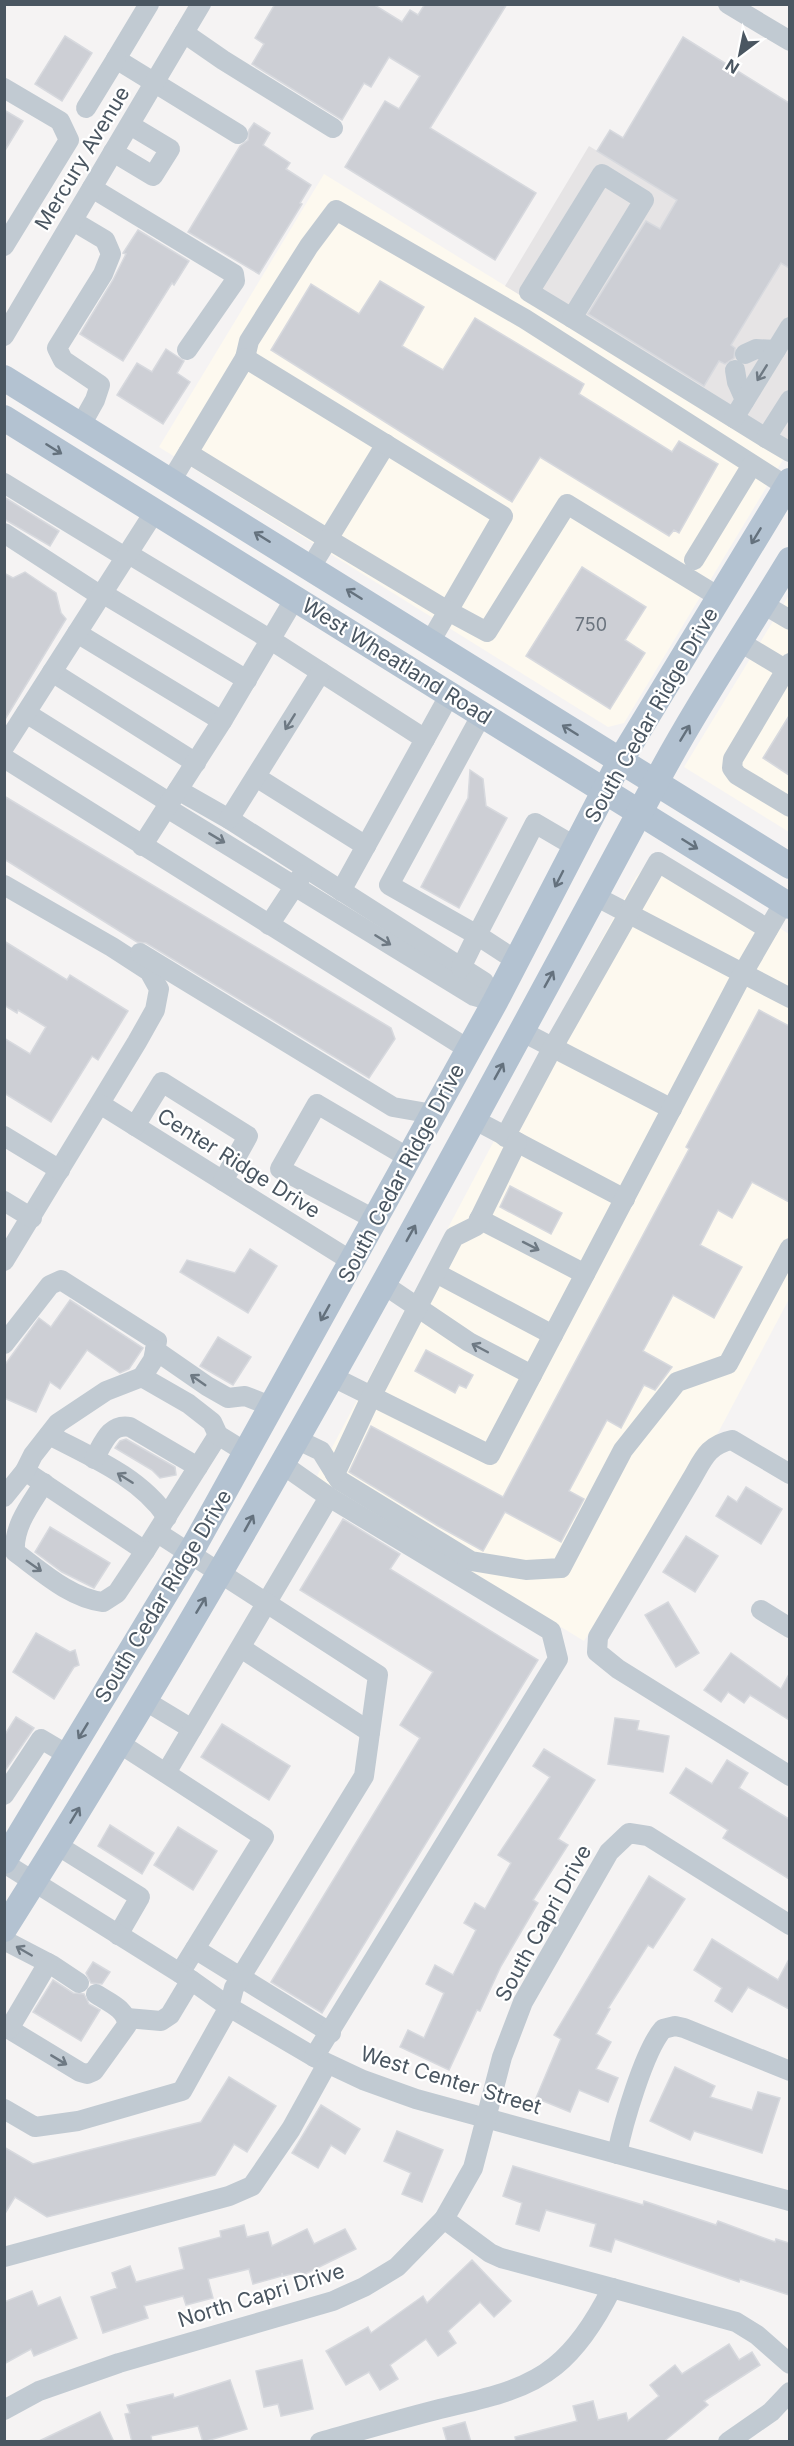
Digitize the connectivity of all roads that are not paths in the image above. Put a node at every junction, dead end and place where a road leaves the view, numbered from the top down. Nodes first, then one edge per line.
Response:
1 (149, 4) edge
2 (201, 4) edge
3 (728, 4) edge
4 (184, 33) junction
5 (789, 41) edge
6 (116, 59) junction
7 (154, 83) junction
8 (4, 88) edge
9 (86, 108) dead end
10 (130, 125) junction
11 (333, 128) dead end
12 (238, 134) dead end
13 (113, 152) junction
14 (92, 188) junction
15 (73, 221) junction
16 (4, 246) edge
17 (572, 318) junction
18 (789, 327) edge
19 (4, 336) edge
20 (187, 350) dead end
21 (776, 350) junction
22 (244, 358) junction
23 (4, 378) edge
24 (745, 400) junction
25 (789, 400) edge
26 (4, 418) edge
27 (734, 418) junction
28 (81, 425) junction
29 (766, 438) junction
30 (387, 444) junction
31 (789, 452) edge
32 (188, 453) junction
33 (752, 465) junction
34 (171, 481) junction
35 (4, 483) edge
36 (788, 485) edge
37 (154, 511) junction
38 (4, 533) edge
39 (328, 539) junction
40 (126, 555) junction
41 (694, 560) dead end
42 (789, 560) edge
43 (311, 567) junction
44 (101, 594) junction
45 (719, 597) junction
46 (295, 598) junction
47 (763, 603) junction
48 (448, 611) junction
49 (789, 620) edge
50 (77, 633) junction
51 (270, 640) junction
52 (430, 642) junction
53 (740, 642) junction
54 (788, 668) edge
55 (52, 672) junction
56 (321, 672) junction
57 (247, 680) junction
58 (450, 694) junction
59 (26, 713) junction
60 (482, 714) junction
61 (222, 721) junction
62 (425, 739) junction
63 (4, 747) edge
64 (4, 758) edge
65 (620, 761) junction
66 (196, 763) junction
67 (256, 777) junction
68 (655, 783) junction
69 (606, 790) junction
70 (172, 800) junction
71 (789, 807) edge
72 (640, 813) junction
73 (230, 819) junction
74 (142, 846) junction
75 (366, 846) junction
76 (576, 847) junction
77 (789, 866) edge
78 (306, 869) junction
79 (4, 870) edge
80 (4, 885) edge
81 (295, 886) junction
82 (341, 891) junction
83 (595, 896) junction
84 (787, 904) edge
85 (630, 914) junction
86 (269, 925) junction
87 (768, 929) junction
88 (477, 935) junction
89 (517, 961) junction
90 (461, 968) junction
91 (743, 973) junction
92 (789, 998) edge
93 (495, 1002) junction
94 (521, 1031) junction
95 (553, 1047) junction
96 (468, 1049) junction
97 (100, 1104) junction
98 (672, 1109) junction
99 (433, 1114) junction
100 (473, 1119) junction
101 (135, 1126) junction
102 (4, 1136) edge
103 (511, 1139) junction
104 (409, 1158) junction
105 (60, 1170) junction
106 (223, 1181) junction
107 (625, 1199) junction
108 (4, 1201) edge
109 (32, 1218) junction
110 (479, 1219) junction
111 (376, 1220) junction
112 (789, 1248) edge
113 (4, 1261) edge
114 (353, 1262) junction
115 (436, 1273) junction
116 (585, 1274) junction
117 (383, 1284) junction
118 (418, 1309) junction
119 (553, 1335) junction
120 (4, 1344) edge
121 (155, 1350) junction
122 (532, 1375) junction
123 (331, 1376) junction
124 (142, 1377) junction
125 (372, 1395) junction
126 (273, 1407) junction
127 (49, 1435) junction
128 (218, 1435) junction
129 (296, 1439) junction
130 (247, 1453) junction
131 (94, 1459) junction
132 (282, 1464) junction
133 (198, 1467) junction
134 (25, 1471) junction
135 (335, 1474) junction
136 (789, 1474) edge
137 (44, 1483) junction
138 (4, 1497) edge
139 (329, 1497) junction
140 (163, 1525) junction
141 (145, 1551) junction
142 (189, 1555) junction
143 (220, 1574) junction
144 (267, 1604) junction
145 (761, 1610) dead end
146 (789, 1628) edge
147 (241, 1648) junction
148 (144, 1700) junction
149 (192, 1729) junction
150 (370, 1732) junction
151 (119, 1743) junction
152 (68, 1755) junction
153 (166, 1773) junction
154 (789, 1776) edge
155 (8, 1789) edge
156 (40, 1801) junction
157 (57, 1845) junction
158 (4, 1862) edge
159 (34, 1883) junction
160 (789, 1925) edge
161 (4, 1929) edge
162 (118, 1935) junction
163 (4, 1940) edge
164 (195, 1949) junction
165 (48, 1963) junction
166 (186, 1977) junction
167 (241, 1978) junction
168 (79, 1983) dead end
169 (96, 1994) dead end
170 (229, 2007) junction
171 (127, 2018) junction
172 (7, 2028) edge
173 (331, 2033) junction
174 (321, 2061) junction
175 (789, 2072) edge
176 (4, 2109) edge
177 (485, 2118) junction
178 (617, 2154) junction
179 (789, 2201) edge
180 (444, 2219) junction
181 (4, 2257) edge
182 (612, 2288) junction
183 (789, 2364) edge
184 (789, 2392) edge
185 (4, 2410) edge
186 (320, 2442) edge
187 (728, 2442) edge

1 - 6 street
2 - 4 street, Mercury Avenue
3 - 5 street
4 - 7 street, Mercury Avenue
4 - 11 street
6 - 7 street
6 - 9 street
7 - 10 street, Mercury Avenue
7 - 12 street
8 - 16 street
10 - 13 street, Mercury Avenue
10 - 13 street
13 - 14 street, Mercury Avenue
14 - 15 street, Mercury Avenue
14 - 20 street
15 - 19 street, Mercury Avenue
15 - 28 street
17 - 17 street
17 - 27 street
18 - 21 street
21 -> 24 street
21 - 24 street
22 - 30 street
22 - 32 street
22 - 33 street
23 - 28 main road, West Wheatland Road
24 - 27 street
25 - 29 street
26 -> 37 main road, West Wheatland Road
27 - 29 street
28 - 34 main road, West Wheatland Road
29 - 31 street
30 - 39 street
30 - 48 street
32 - 34 street
32 - 39 street
33 - 36 street
33 - 41 street
43 -> 34 main road, West Wheatland Road
35 - 40 street
36 -> 45 main road, South Cedar Ridge Drive
37 - 40 street
37 - 46 main road, West Wheatland Road
38 - 44 street
39 - 43 street
39 - 48 street
40 - 44 street
40 - 51 street
42 - 47 main road, South Cedar Ridge Drive
43 - 46 main road
52 -> 43 main road, West Wheatland Road
44 - 50 street
44 - 57 street
45 - 48 street
45 - 65 main road, South Cedar Ridge Drive
46 - 51 street
46 - 58 main road, West Wheatland Road
47 - 49 street
47 - 53 main road, South Cedar Ridge Drive
48 - 52 street
50 - 55 street
50 - 61 street
51 - 56 street
51 - 57 street
65 -> 52 main road, West Wheatland Road
53 - 54 street
68 -> 53 main road, South Cedar Ridge Drive
54 - 71 street
55 - 59 street
55 - 66 street
56 - 62 street
56 -> 67 street
57 - 61 street
58 - 60 main road, West Wheatland Road
58 - 62 street
59 - 63 street
59 - 70 street
60 - 69 main road, West Wheatland Road
60 - 88 street
61 - 66 street
62 - 75 street
64 - 74 street
65 - 68 main road, West Wheatland Road
65 - 69 main road, South Cedar Ridge Drive
66 - 70 street
67 - 73 street
67 - 75 street
68 - 72 main road, South Cedar Ridge Drive
68 - 77 main road, West Wheatland Road
69 - 72 main road, West Wheatland Road
69 - 76 main road, South Cedar Ridge Drive
70 - 73 street
70 - 74 street
70 -> 81 street
72 - 83 main road, South Cedar Ridge Drive
72 -> 84 main road, West Wheatland Road
73 - 78 street
74 - 86 street
75 - 82 street
76 - 88 street
76 -> 89 main road, South Cedar Ridge Drive
78 - 81 street
78 - 82 street
79 - 99 street
80 - 97 street
81 - 86 street
81 -> 93 street
82 - 90 street
83 - 85 street
94 -> 83 main road, South Cedar Ridge Drive
84 - 87 street
85 - 87 street
85 - 91 street
85 - 95 street
86 - 96 street
87 - 91 street
88 - 89 street
88 - 90 street
89 - 93 main road, South Cedar Ridge Drive
90 - 93 street
91 - 92 street
91 - 98 street
93 - 94 main road
93 - 96 main road, South Cedar Ridge Drive
94 - 95 street
100 -> 94 main road, South Cedar Ridge Drive
95 - 98 street
95 - 103 street
96 - 99 main road, South Cedar Ridge Drive
97 - 101 street, Center Ridge Drive
97 - 105 street
98 - 107 street
99 - 104 main road, South Cedar Ridge Drive
100 - 103 street
117 -> 100 main road, South Cedar Ridge Drive
101 - 106 street, Center Ridge Drive
101 - 106 street
102 - 105 street
103 - 107 street
103 - 110 street
104 - 111 main road, South Cedar Ridge Drive
104 - 111 street
105 - 109 street
106 - 114 street, Center Ridge Drive
107 - 116 street
108 - 109 street
109 - 113 street
110 - 115 street
110 -> 116 street
111 - 114 main road, South Cedar Ridge Drive
112 - 135 street
114 - 117 main road
114 -> 126 main road, South Cedar Ridge Drive
115 - 118 street
115 - 119 street
116 - 119 street
117 - 118 street
117 - 123 main road, South Cedar Ridge Drive
122 -> 118 street
118 - 125 street
119 - 122 street
120 - 121 street
121 - 124 street
126 -> 121 street
122 - 125 street
123 - 125 street
123 - 129 main road, South Cedar Ridge Drive
124 - 127 street
124 - 128 street
125 - 135 street
126 - 130 main road, South Cedar Ridge Drive
127 - 131 street
127 - 134 street
128 - 130 street
128 - 133 street
129 - 132 main road, South Cedar Ridge Drive
129 - 135 street
130 - 142 main road, South Cedar Ridge Drive
131 - 133 street
140 -> 131 street
132 - 139 street
143 -> 132 main road, South Cedar Ridge Drive
133 - 140 street
134 - 137 street
134 - 138 street
136 - 154 street
137 - 141 street
137 -> 141 street
139 - 144 street
139 - 173 street
140 - 141 street
140 - 142 street
142 - 143 street
142 -> 152 main road, South Cedar Ridge Drive
143 - 144 street
148 -> 143 main road, South Cedar Ridge Drive
144 - 147 street
144 - 150 street
145 - 146 street
147 - 149 street
147 - 150 street
148 - 149 street
148 - 151 main road, South Cedar Ridge Drive
149 - 153 street
150 - 167 street
151 - 153 street
157 -> 151 main road, South Cedar Ridge Drive
152 - 155 street
152 - 156 main road, South Cedar Ridge Drive
153 - 164 street
155 - 156 street
156 - 158 main road, South Cedar Ridge Drive
157 - 159 main road, South Cedar Ridge Drive
157 - 162 street
158 - 159 street, West Center Street
159 - 161 main road, South Cedar Ridge Drive
159 - 162 street, West Center Street
160 - 177 street, South Capri Drive
162 - 166 street, West Center Street
165 -> 163 street
164 - 166 street
164 - 167 street
165 - 168 street
165 - 172 street
166 - 170 street, West Center Street
166 - 171 street
167 - 170 street
167 - 173 street
169 - 171 street
170 - 174 street, West Center Street
170 - 176 street
172 -> 171 street
173 - 174 street
174 - 177 street, West Center Street
174 - 181 street
175 - 178 street
177 - 178 street, West Center Street
177 - 180 street, North Capri Drive
178 - 179 street, West Center Street
180 - 182 street
180 - 185 street, North Capri Drive
182 - 183 street
182 - 186 street
184 - 187 street

